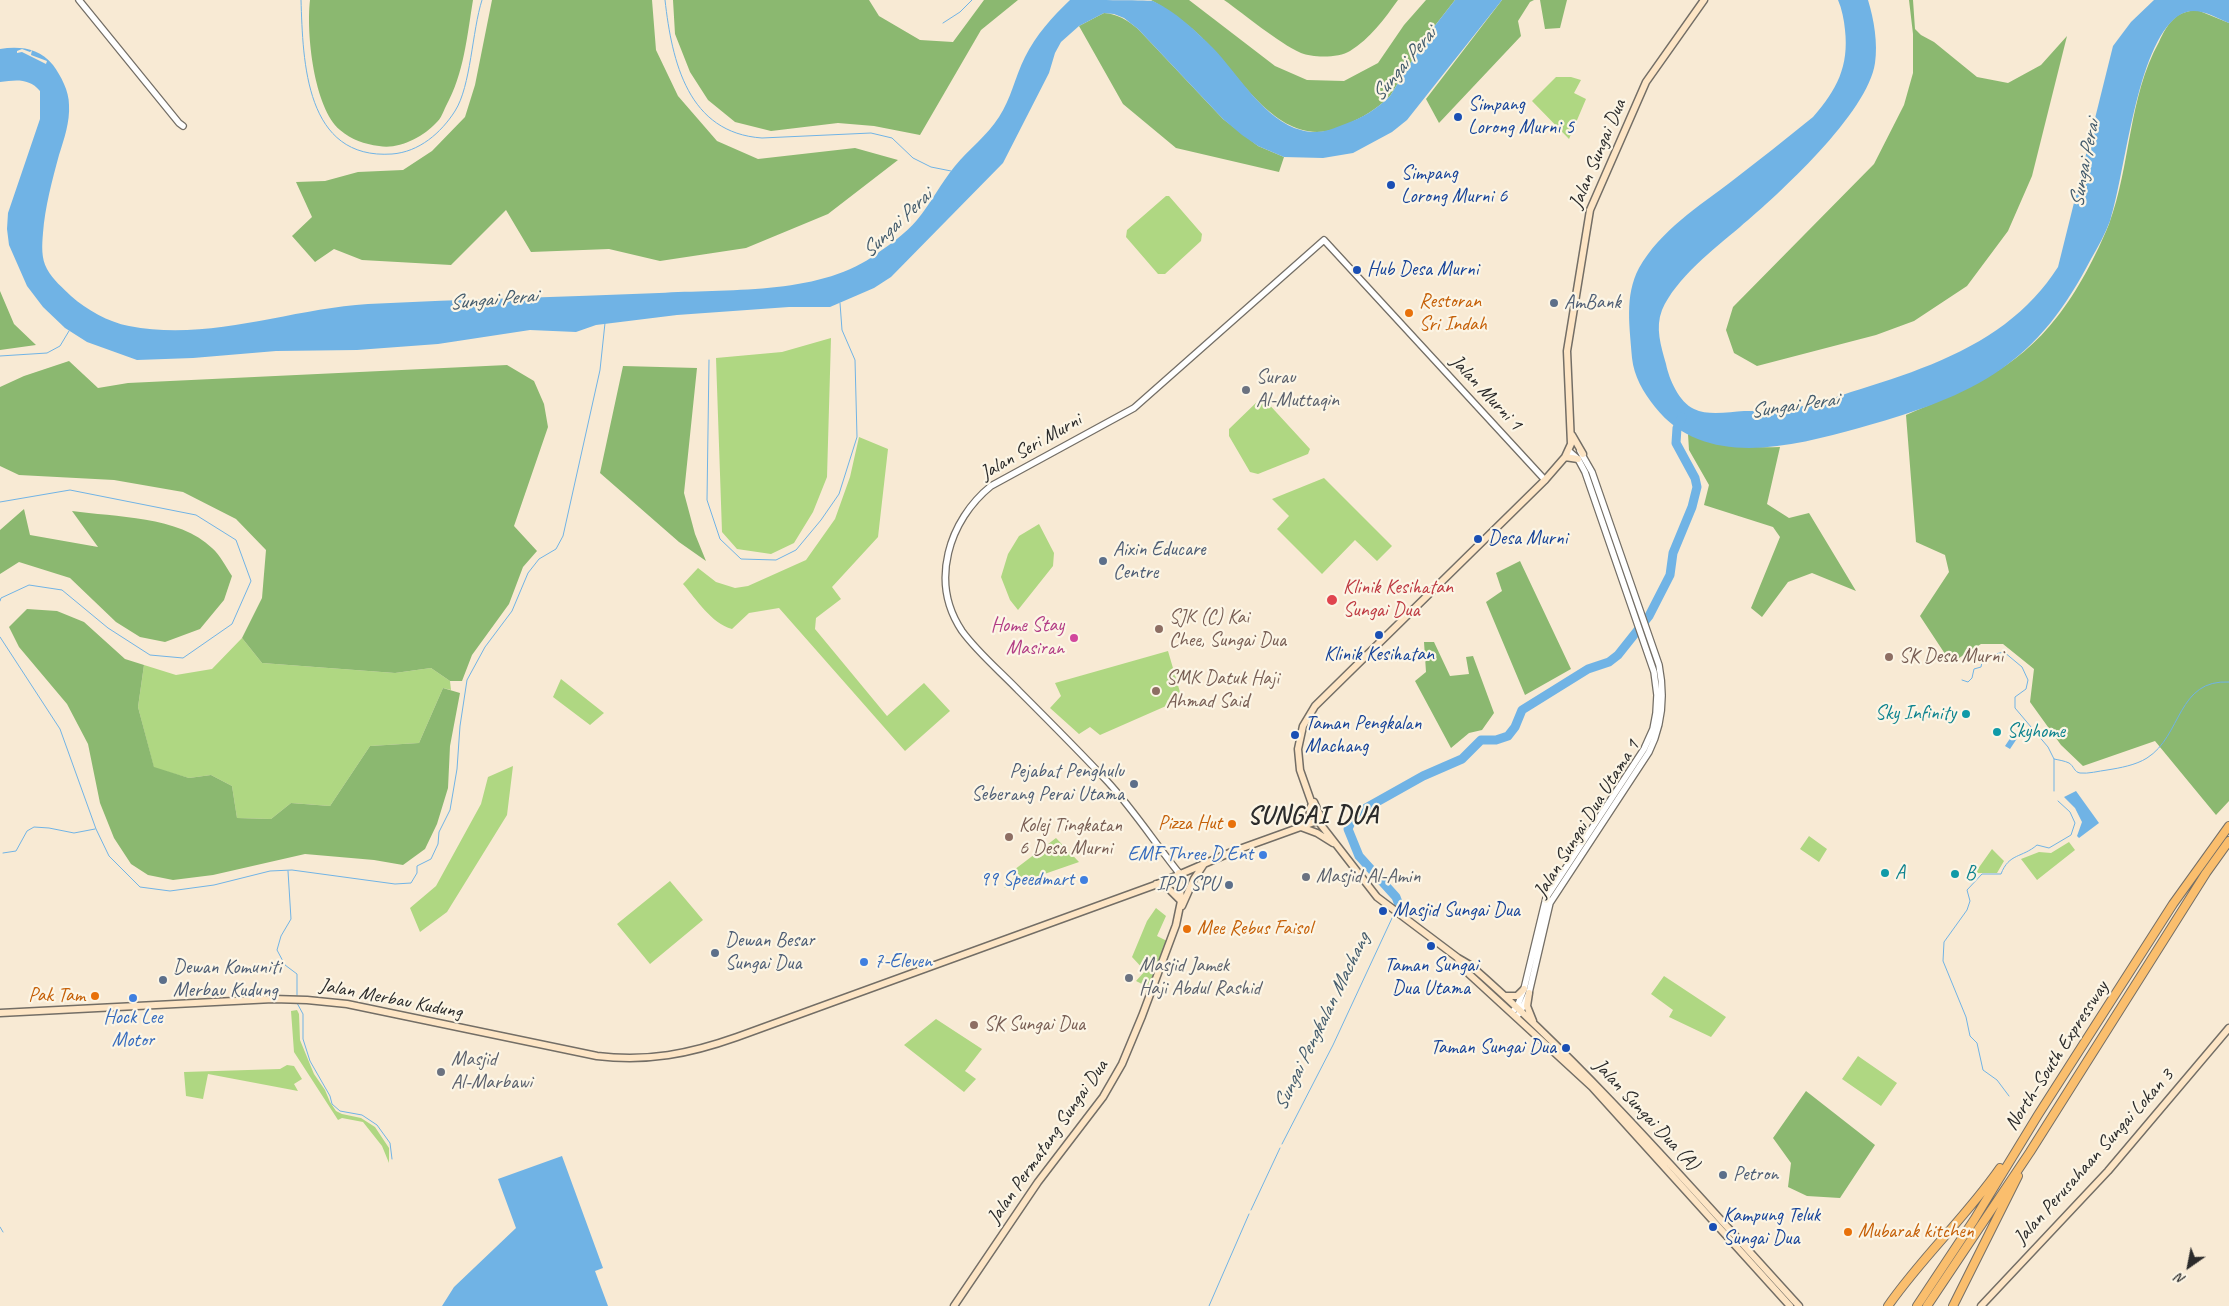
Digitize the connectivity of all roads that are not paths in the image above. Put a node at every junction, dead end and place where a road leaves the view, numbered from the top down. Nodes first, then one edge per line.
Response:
1 (79, 0) edge
2 (1704, 0) edge
3 (184, 126) dead end
4 (1324, 240) joint
5 (1571, 434) junction
6 (1568, 451) junction
7 (1581, 456) junction
8 (1544, 480) junction
9 (1310, 797) junction
10 (1311, 806) junction
11 (1320, 820) junction
12 (2229, 826) edge
13 (1301, 827) junction
14 (2229, 841) edge
15 (1335, 844) junction
16 (1204, 863) junction
17 (1179, 873) junction
18 (1155, 884) junction
19 (1181, 901) junction
20 (1180, 910) junction
21 (1458, 958) junction
22 (1526, 991) junction
23 (1505, 996) junction
24 (0, 1012) edge
25 (1517, 1012) junction
26 (1536, 1026) junction
27 (2229, 1028) edge
28 (2038, 1116) junction
29 (2030, 1152) junction
30 (954, 1306) edge
31 (1790, 1306) edge
32 (1799, 1306) edge
33 (1888, 1306) edge
34 (1917, 1306) edge
35 (1927, 1306) edge
36 (1953, 1306) edge
37 (1981, 1306) edge

1 - 3 street
2 - 5 main road, Jalan Sungai Dua
4 - 8 street, Jalan Murni 1
4 - 17 street, Jalan Seri Murni
5 - 6 main road, Jalan Sungai Dua
5 - 7 main road
6 - 7 main road
6 - 7 street, Jalan Sungai Dua Utama 1
6 - 8 main road
7 - 22 street, Jalan Sungai Dua Utama 1
8 - 9 main road
9 - 10 main road
9 - 11 main road
10 - 11 main road
10 - 13 main road
11 - 13 main road, Jalan Merbau Kudung
11 - 15 main road, Jalan Sungai Dua (A)
12 - 28 highway, North–South Expressway
13 - 15 main road
13 - 16 main road, Jalan Merbau Kudung
14 - 29 highway, North–South Expressway
15 - 21 main road, Jalan Sungai Dua (A)
16 - 17 main road, Jalan Merbau Kudung
16 - 20 main road
17 - 18 main road, Jalan Merbau Kudung
17 - 19 main road, Jalan Permatang Sungai Dua
18 - 19 main road
18 - 24 main road, Jalan Merbau Kudung
19 - 20 main road, Jalan Permatang Sungai Dua
20 - 30 main road, Jalan Permatang Sungai Dua
21 - 23 main road, Jalan Sungai Dua (A)
21 - 25 main road, Jalan Sungai Dua (A)
22 - 23 main road
22 - 25 street, Jalan Sungai Dua Utama 1
22 - 26 main road
23 - 25 main road, Jalan Sungai Dua (A)
25 - 26 main road, Jalan Sungai Dua (A)
25 - 31 main road, Jalan Sungai Dua (A)
26 - 32 main road, Jalan Sungai Dua (A)
27 - 37 main road, Jalan Perusahaan Sungai Lokan 3
28 - 33 highway
28 - 34 highway, North–South Expressway
29 - 35 highway, North–South Expressway
29 - 36 highway

